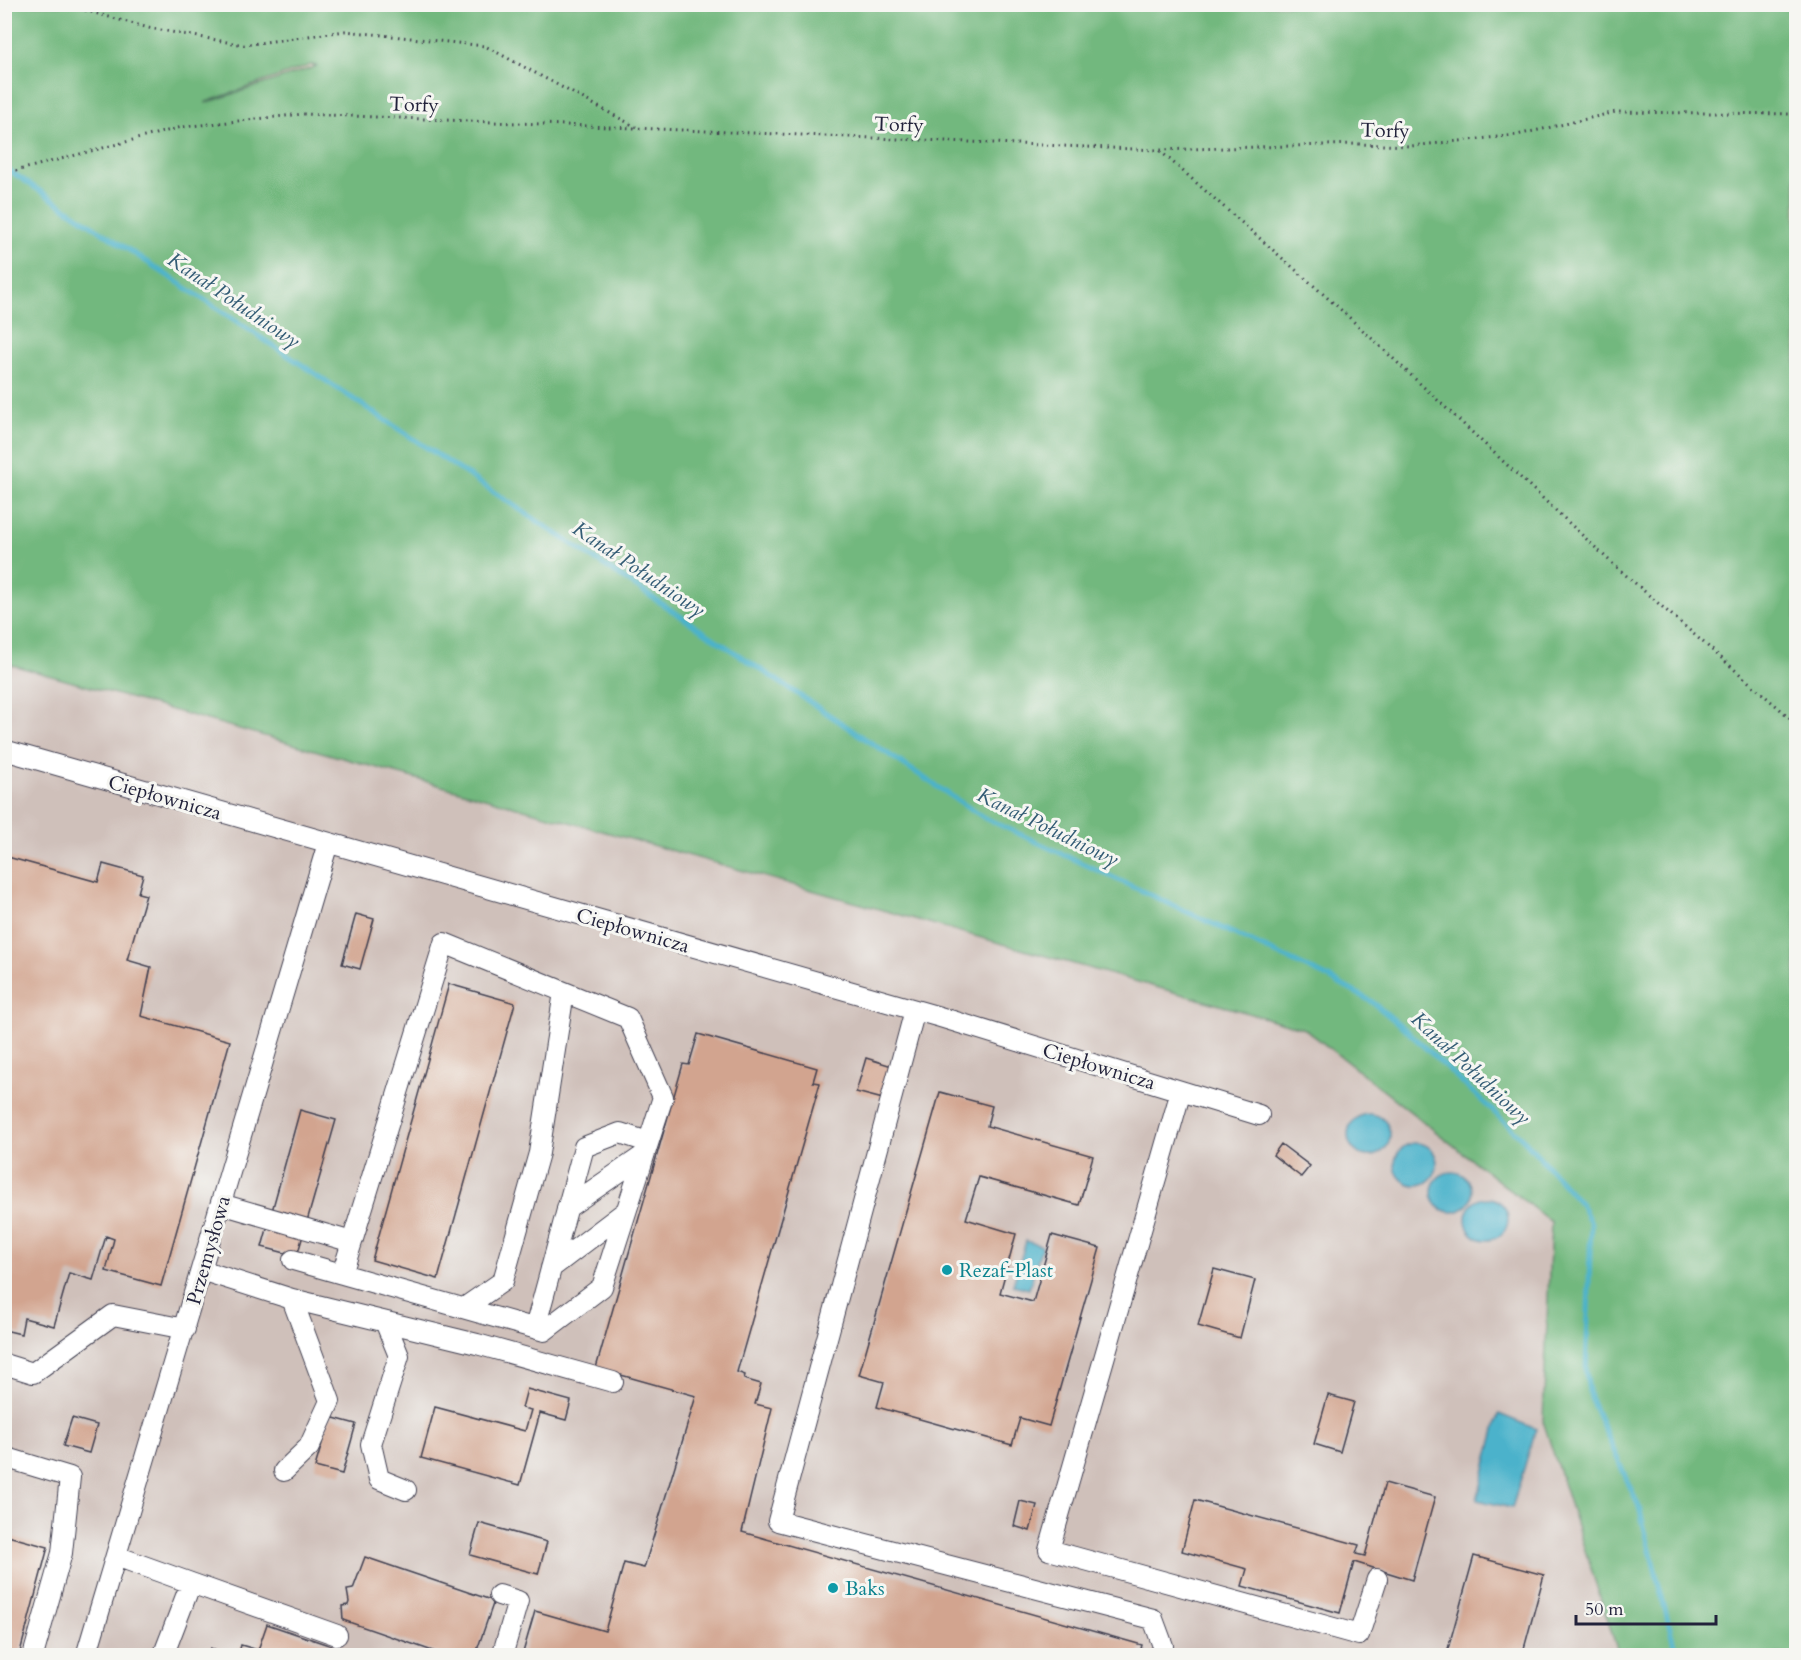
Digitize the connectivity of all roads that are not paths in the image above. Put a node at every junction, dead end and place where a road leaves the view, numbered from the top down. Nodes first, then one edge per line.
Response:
1 (4, 750) edge
2 (328, 843) junction
3 (564, 992) junction
4 (915, 1010) junction
5 (1181, 1091) junction
6 (1259, 1115) dead end
7 (646, 1149) junction
8 (221, 1204) junction
9 (567, 1208) junction
10 (626, 1211) junction
11 (352, 1242) junction
12 (294, 1260) dead end
13 (551, 1268) junction
14 (201, 1270) junction
15 (342, 1274) junction
16 (292, 1299) junction
17 (464, 1308) junction
18 (386, 1323) junction
19 (535, 1328) junction
20 (185, 1329) junction
21 (4, 1364) edge
22 (613, 1382) dead end
23 (4, 1457) edge
24 (284, 1471) dead end
25 (406, 1490) dead end
26 (116, 1556) junction
27 (1377, 1579) dead end
28 (191, 1583) junction
29 (499, 1595) dead end
30 (337, 1635) dead end
31 (33, 1656) edge
32 (86, 1656) edge
33 (163, 1656) edge
34 (502, 1656) edge
35 (1160, 1656) edge

1 - 2 street, Ciepłownicza
2 - 4 street, Ciepłownicza
2 - 8 street, Przemysłowa
3 - 7 street
3 - 11 street
3 - 17 street
4 - 5 street, Ciepłownicza
4 - 35 street
5 - 6 street, Ciepłownicza
5 - 27 street
7 - 9 street
7 - 9 street
7 - 10 street
8 - 11 street
8 - 14 street, Przemysłowa
9 - 13 street
10 - 13 street
10 - 19 street
11 - 15 street
12 - 15 street
13 - 19 street
14 - 16 street
14 - 20 street, Przemysłowa
15 - 17 street
16 - 18 street
16 - 24 street
17 - 19 street
18 - 22 street
18 - 25 street
20 - 21 street
20 - 26 street, Przemysłowa
23 - 31 street
26 - 28 street
26 - 32 street, Przemysłowa
28 - 30 street
28 - 33 street
29 - 34 street

